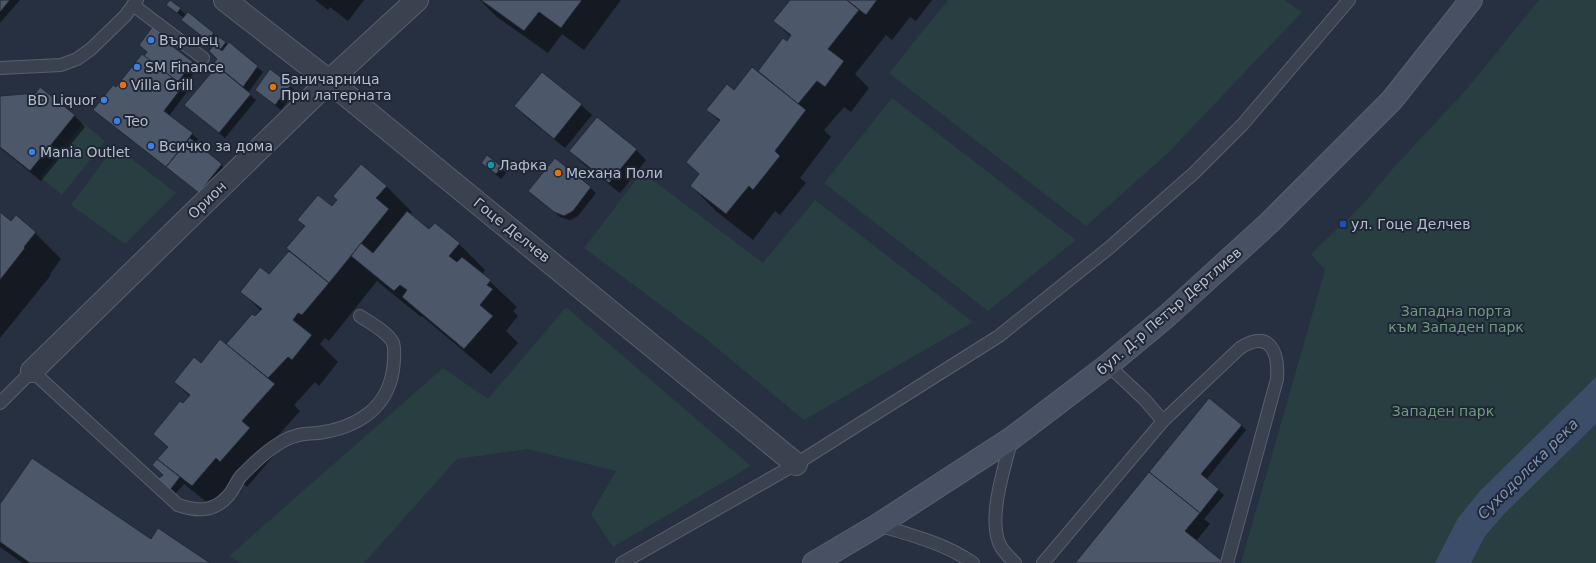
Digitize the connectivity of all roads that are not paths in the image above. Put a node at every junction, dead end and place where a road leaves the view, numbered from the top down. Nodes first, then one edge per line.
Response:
1 (225, 0) edge
2 (417, 0) edge
3 (1349, 0) edge
4 (1472, 0) edge
5 (135, 3) edge
6 (203, 58) dead end
7 (0, 68) edge
8 (329, 80) junction
9 (360, 316) dead end
10 (1108, 365) junction
11 (32, 371) junction
12 (0, 403) edge
13 (1163, 422) junction
14 (1012, 438) junction
15 (796, 464) junction
16 (878, 525) junction
17 (622, 563) edge
18 (814, 563) edge
19 (973, 563) edge
20 (1015, 563) edge
21 (1043, 563) edge
22 (1227, 563) edge

1 - 8 street, Гоце Делчев
2 - 8 street, Орион
3 - 15 lane
4 - 10 main road, бул. Д-р Петър Дертлиев
5 - 6 lane
5 - 7 lane
8 - 11 street, Орион
8 - 15 street, Гоце Делчев
9 - 11 lane
10 - 13 lane
10 - 14 main road, бул. Д-р Петър Дертлиев
11 - 12 lane, Орион
13 - 21 lane
13 - 22 lane
14 - 16 main road, бул. Д-р Петър Дертлиев
14 - 20 lane
15 - 17 lane
16 - 18 main road, бул. Д-р Петър Дертлиев
16 - 19 lane

